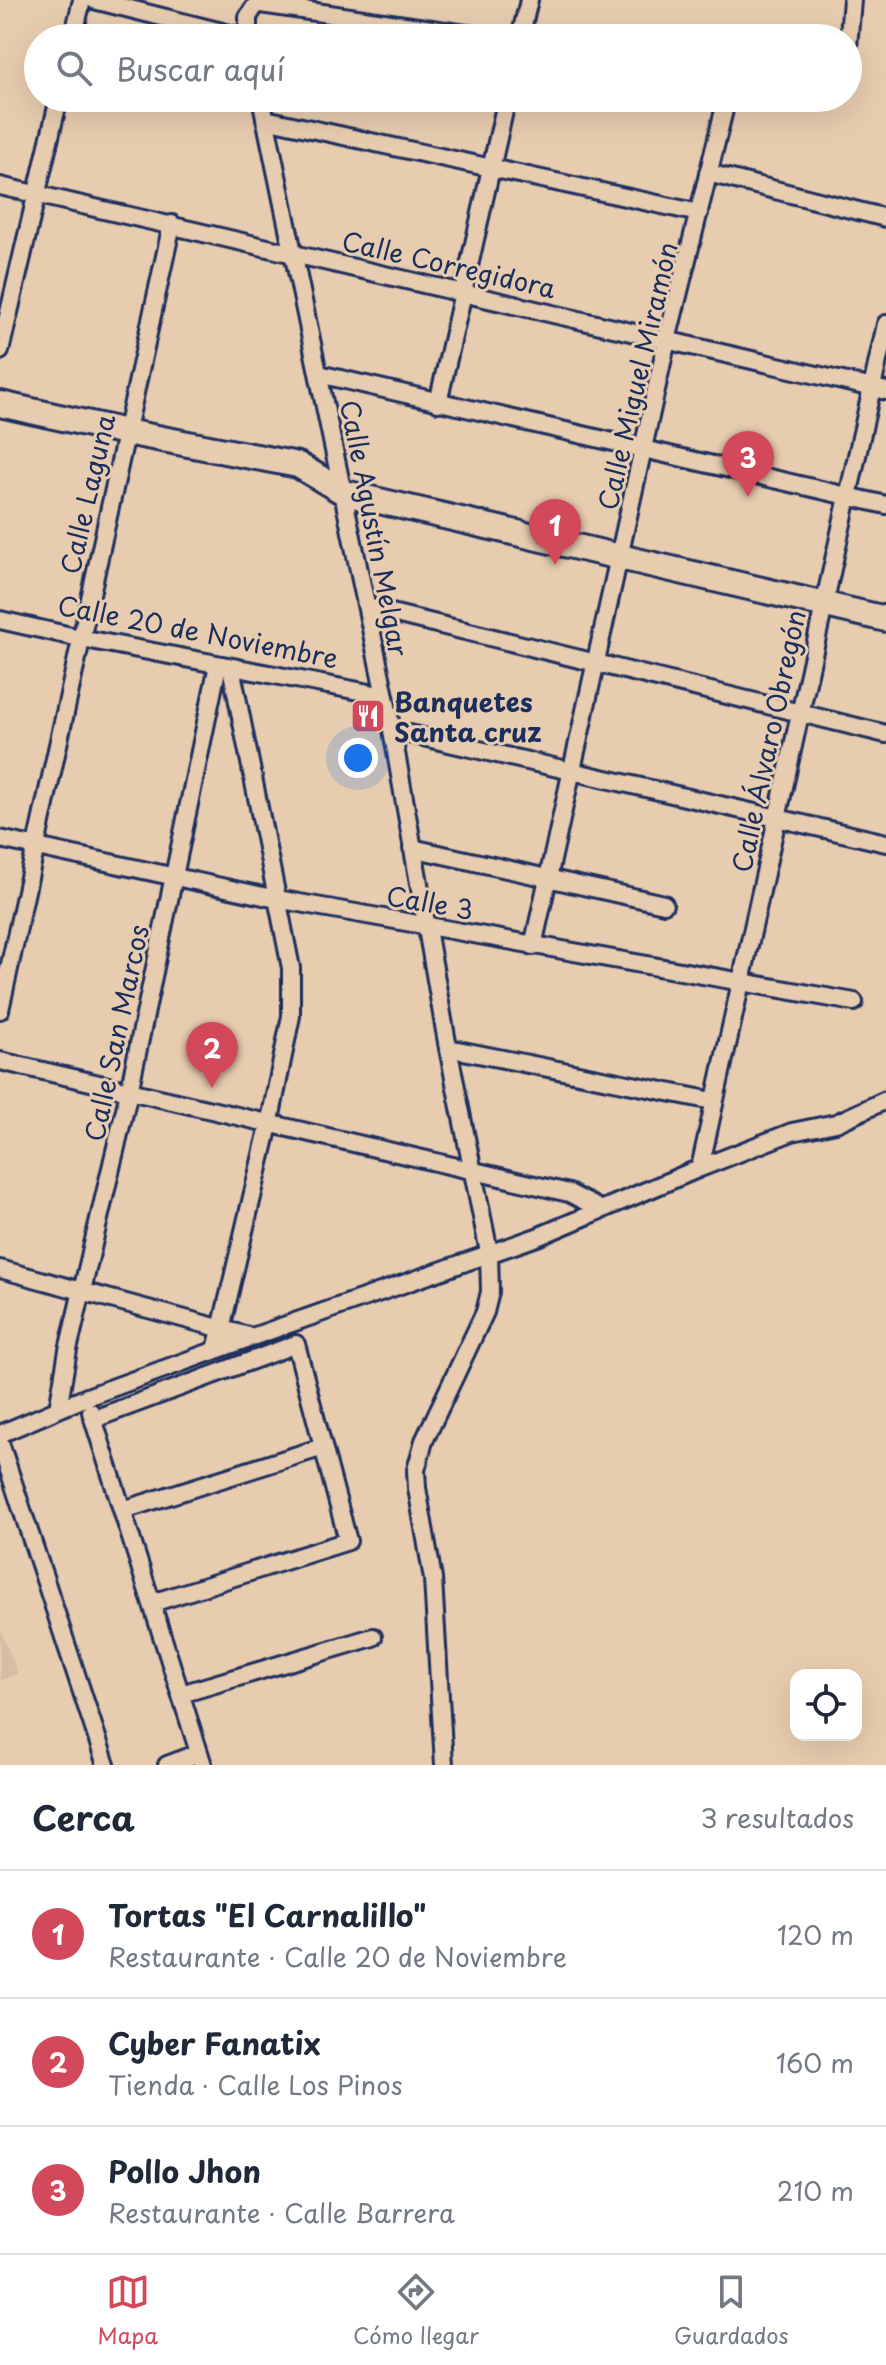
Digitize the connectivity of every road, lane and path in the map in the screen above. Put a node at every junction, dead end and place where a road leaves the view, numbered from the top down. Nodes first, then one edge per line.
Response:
1 (82, 0) edge
2 (94, 0) edge
3 (529, 0) edge
4 (852, 0) edge
5 (76, 24) edge
6 (191, 24) edge
7 (248, 24) edge
8 (398, 24) edge
9 (523, 24) edge
10 (850, 24) edge
11 (56, 112) edge
12 (264, 112) edge
13 (504, 112) edge
14 (723, 112) edge
15 (265, 119) junction
16 (492, 167) junction
17 (708, 173) junction
18 (0, 186) edge
19 (37, 194) junction
20 (699, 213) junction
21 (886, 218) edge
22 (172, 224) junction
23 (293, 252) junction
24 (463, 292) junction
25 (886, 324) edge
26 (667, 340) junction
27 (0, 351) edge
28 (319, 374) junction
29 (878, 390) edge
30 (438, 403) junction
31 (0, 404) edge
32 (126, 432) junction
33 (643, 449) junction
34 (345, 493) junction
35 (846, 496) junction
36 (886, 505) edge
37 (620, 555) junction
38 (823, 604) junction
39 (367, 607) junction
40 (886, 619) edge
41 (0, 620) edge
42 (80, 638) junction
43 (595, 663) junction
44 (224, 666) junction
45 (385, 696) junction
46 (799, 713) junction
47 (392, 730) junction
48 (886, 734) edge
49 (572, 770) junction
50 (776, 818) junction
51 (0, 839) edge
52 (886, 843) edge
53 (35, 846) junction
54 (412, 848) junction
55 (174, 877) junction
56 (548, 877) junction
57 (277, 899) junction
58 (664, 904) dead end
59 (426, 926) junction
60 (533, 946) junction
61 (740, 984) junction
62 (854, 1002) dead end
63 (0, 1010) edge
64 (448, 1048) junction
65 (0, 1061) edge
66 (129, 1092) junction
67 (886, 1100) edge
68 (713, 1101) junction
69 (269, 1125) junction
70 (700, 1168) junction
71 (474, 1170) junction
72 (602, 1210) junction
73 (489, 1252) junction
74 (0, 1269) edge
75 (82, 1291) junction
76 (221, 1327) junction
77 (252, 1337) junction
78 (216, 1350) junction
79 (87, 1397) junction
80 (58, 1409) junction
81 (94, 1419) junction
82 (0, 1434) edge
83 (0, 1443) edge
84 (323, 1447) junction
85 (123, 1510) junction
86 (152, 1603) junction
87 (373, 1637) dead end
88 (181, 1694) junction
89 (201, 1759) edge
90 (106, 1765) edge
91 (167, 1765) edge
92 (444, 1765) edge

1 - 5 street
2 - 6 street
3 - 9 street
4 - 10 street
7 - 8 street
11 - 19 street
12 - 15 street, Calle Agustín Melgar
13 - 16 street
14 - 17 street, Calle Miguel Miramón
15 - 16 street
15 - 23 street, Calle Agustín Melgar
16 - 20 street
16 - 24 street
17 - 20 street, Calle Miguel Miramón
17 - 21 street
18 - 19 street, Calle Corregidora
19 - 22 street, Calle Corregidora
19 - 27 street
20 - 26 street, Calle Miguel Miramón
22 - 23 street, Calle Corregidora
22 - 32 street, Calle Laguna
23 - 24 street, Calle Corregidora
23 - 28 street, Calle Agustín Melgar
24 - 26 street, Calle Corregidora
24 - 30 street
25 - 29 street, Calle Álvaro Obregón
26 - 29 street, Calle Corregidora
26 - 33 street, Calle Miguel Miramón
28 - 30 street
28 - 34 street, Calle Agustín Melgar
29 - 35 street, Calle Álvaro Obregón
30 - 33 street
31 - 32 street
32 - 34 street
32 - 42 street, Calle Laguna
33 - 35 street
33 - 37 street, Calle Miguel Miramón
34 - 37 street
34 - 39 street, Calle Agustín Melgar
35 - 36 street
35 - 38 street, Calle Álvaro Obregón
37 - 38 street
37 - 43 street, Calle Miguel Miramón
38 - 40 street
38 - 46 street, Calle Álvaro Obregón
39 - 43 street
39 - 45 street, Calle Agustín Melgar
41 - 42 street, Calle 20 de Noviembre
42 - 44 street, Calle 20 de Noviembre
42 - 53 street, Calle Laguna
43 - 46 street
43 - 49 street, Calle Miguel Miramón
44 - 45 street, Calle 20 de Noviembre
44 - 55 street, Calle San Marcos
44 - 57 street
45 - 47 street, Calle Agustín Melgar
46 - 48 street
46 - 50 street, Calle Álvaro Obregón
47 - 49 street
47 - 54 street, Calle Agustín Melgar
49 - 50 street
49 - 56 street, Calle Miguel Miramón
50 - 52 street
50 - 61 street, Calle Álvaro Obregón
51 - 53 street, Calle 3
53 - 55 street, Calle 3
53 - 63 street, Calle Laguna
54 - 56 street
54 - 59 street, Calle Agustín Melgar
55 - 57 street, Calle 3
55 - 66 street, Calle San Marcos
56 - 58 street
56 - 60 street, Calle Miguel Miramón
57 - 59 street, Calle 3
57 - 69 street
59 - 60 street, Calle 3
59 - 64 street, Calle Agustín Melgar
60 - 61 street, Calle 3
61 - 62 street, Calle 3
61 - 68 street, Calle Álvaro Obregón
64 - 68 street
64 - 71 street, Calle Agustín Melgar
65 - 66 street
66 - 69 street
66 - 75 street, Calle San Marcos
67 - 70 street
68 - 70 street, Calle Álvaro Obregón
69 - 71 street
69 - 76 street
70 - 72 street
71 - 72 street
71 - 73 street, Calle Agustín Melgar
72 - 73 street
73 - 77 street
73 - 92 street, Calle Agustín Melgar
74 - 75 street
75 - 76 street
75 - 80 street, Calle San Marcos
76 - 77 street
76 - 78 street
77 - 78 street
78 - 79 street
79 - 80 street
79 - 81 street
80 - 82 street
81 - 84 street
81 - 85 street
83 - 90 street
84 - 85 street
84 - 86 street
85 - 86 street
86 - 88 street
87 - 88 street
88 - 89 street
89 - 91 street

